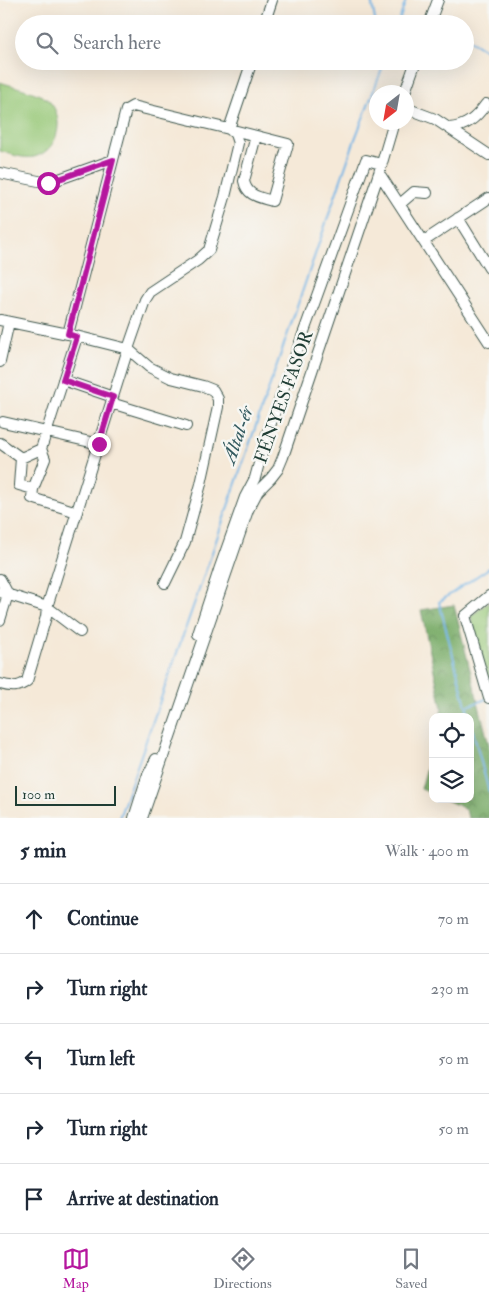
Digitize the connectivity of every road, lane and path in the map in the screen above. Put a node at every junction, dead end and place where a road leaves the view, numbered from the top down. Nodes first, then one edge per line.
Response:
1 (272, 0) edge
2 (438, 0) edge
3 (267, 15) edge
4 (432, 15) edge
5 (249, 70) edge
6 (413, 70) edge
7 (407, 85) edge
8 (486, 104) dead end
9 (414, 111) edge
10 (449, 128) junction
11 (229, 129) junction
12 (392, 130) edge
13 (256, 136) junction
14 (489, 155) edge
15 (113, 160) junction
16 (380, 168) junction
17 (0, 173) edge
18 (427, 193) dead end
19 (489, 198) edge
20 (400, 204) junction
21 (458, 218) junction
22 (424, 241) junction
23 (489, 268) edge
24 (4, 321) edge
25 (72, 335) junction
26 (489, 342) edge
27 (128, 349) junction
28 (0, 362) edge
29 (63, 380) junction
30 (112, 400) junction
31 (1, 424) edge
32 (186, 426) dead end
33 (46, 432) junction
34 (0, 443) edge
35 (99, 444) junction
36 (41, 449) junction
37 (21, 458) junction
38 (33, 489) junction
39 (78, 512) junction
40 (0, 579) edge
41 (165, 583) dead end
42 (4, 593) edge
43 (489, 596) edge
44 (48, 607) junction
45 (0, 620) edge
46 (80, 632) dead end
47 (0, 684) edge
48 (489, 698) edge
49 (134, 818) edge
50 (142, 818) edge

1 - 3 street
2 - 4 street
5 - 11 street
6 - 7 street
8 - 10 street
9 - 10 street
10 - 14 street
11 - 13 street
11 - 15 street
11 - 27 street
12 - 16 street, FÉNYES FASOR
13 - 13 street
15 - 17 street
15 - 25 street
16 - 20 street
16 - 49 street
16 - 50 street, FÉNYES FASOR
18 - 20 street
19 - 21 street
20 - 22 street
21 - 22 street
21 - 23 street
22 - 26 street
24 - 25 street
24 - 28 street
25 - 27 street
25 - 29 street
27 - 30 street
27 - 41 street
29 - 30 street
29 - 33 street
30 - 32 street
30 - 35 street
31 - 33 street
33 - 35 street
33 - 36 street
34 - 37 street
35 - 39 street
36 - 37 street
36 - 38 street
37 - 38 street
38 - 39 street
39 - 44 street
40 - 42 street
42 - 44 street
42 - 45 street
43 - 48 street
44 - 46 street
44 - 47 street

